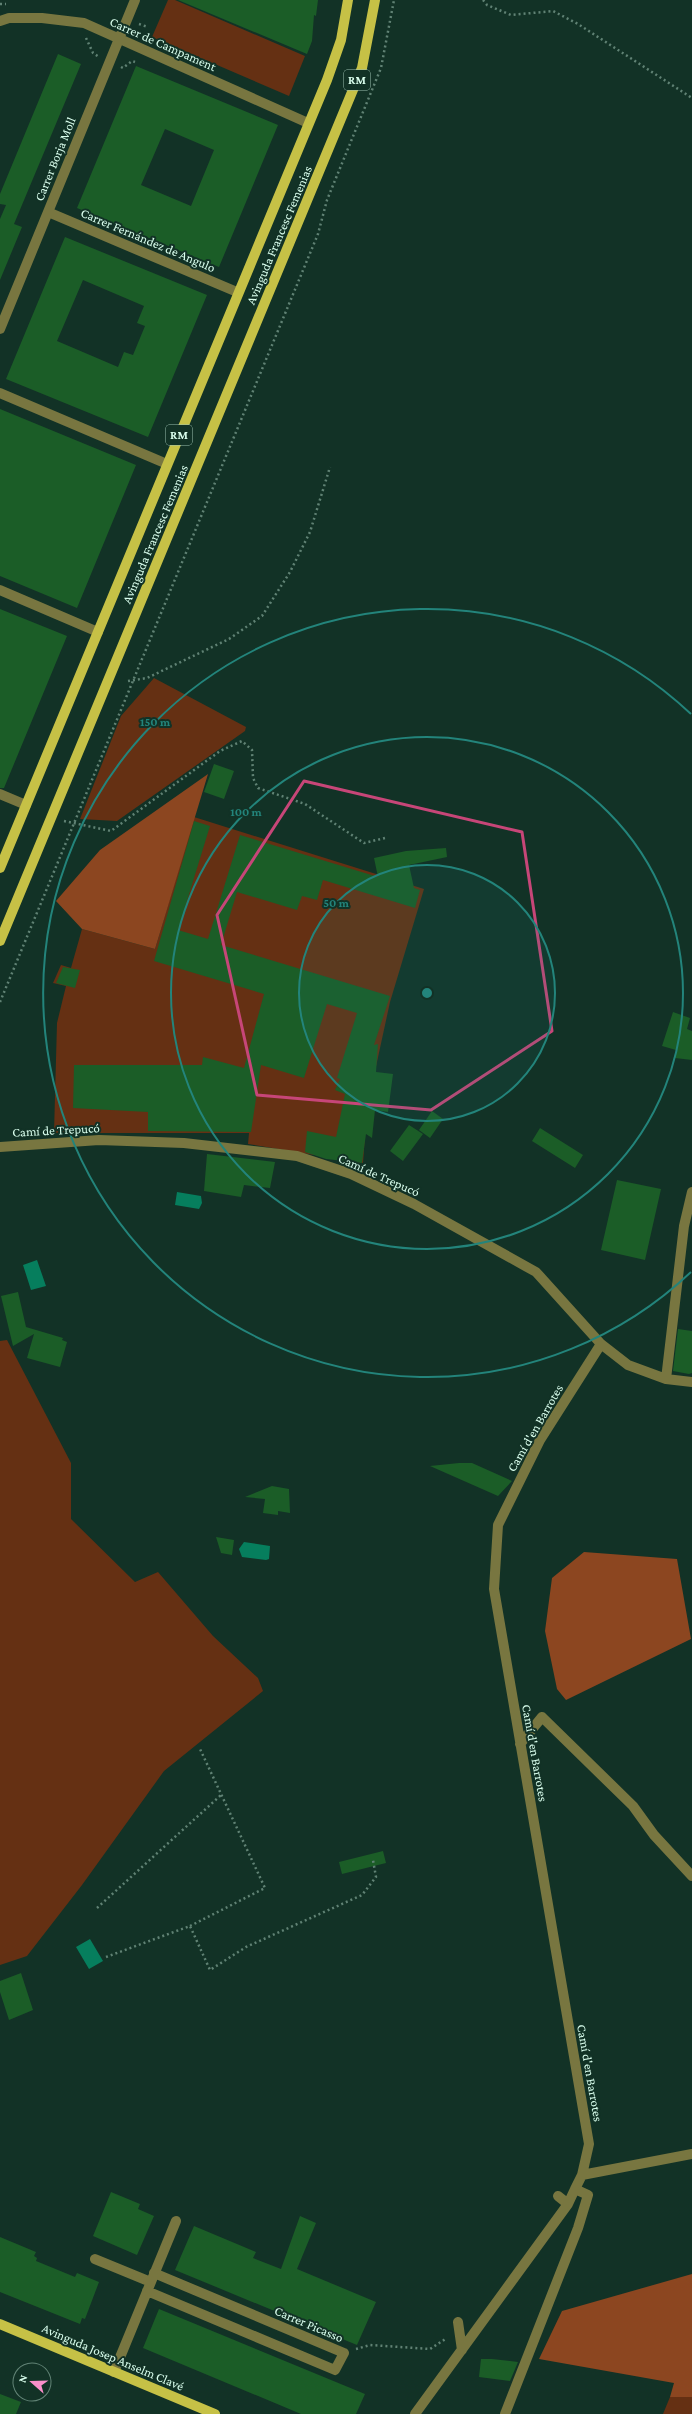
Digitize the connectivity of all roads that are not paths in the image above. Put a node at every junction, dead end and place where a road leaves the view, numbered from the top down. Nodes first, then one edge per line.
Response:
1 (135, 0) edge
2 (348, 0) edge
3 (375, 0) edge
4 (0, 21) edge
5 (119, 38) junction
6 (308, 123) junction
7 (48, 212) junction
8 (237, 292) junction
9 (0, 329) edge
10 (0, 393) edge
11 (168, 464) junction
12 (0, 590) edge
13 (98, 632) junction
14 (0, 794) edge
15 (26, 805) junction
16 (0, 868) edge
17 (0, 941) edge
18 (0, 1147) edge
19 (692, 1192) edge
20 (601, 1344) junction
21 (666, 1379) junction
22 (692, 1382) edge
23 (520, 1744) junction
24 (692, 1876) edge
25 (692, 2154) edge
26 (582, 2175) junction
27 (575, 2189) junction
28 (558, 2196) dead end
29 (568, 2204) junction
30 (176, 2221) dead end
31 (94, 2259) dead end
32 (150, 2282) junction
33 (0, 2324) edge
34 (459, 2326) road end
35 (462, 2350) junction
36 (114, 2372) junction
37 (216, 2414) edge
38 (415, 2414) edge
39 (505, 2414) edge

1 - 5 street, Carrer Borja Moll
2 - 6 main road, Avinguda Francesc Femenias / RM
3 - 17 main road, Avinguda Francesc Femenias / RM
4 - 5 street, Carrer de Campament
5 - 6 street, Carrer de Campament
5 - 7 street, Carrer Borja Moll
6 - 8 main road, Avinguda Francesc Femenias / RM
7 - 8 street, Carrer Fernández de Angulo
7 - 9 street, Carrer Borja Moll
8 - 11 main road, Avinguda Francesc Femenias / RM
10 - 11 street
11 - 13 main road, Avinguda Francesc Femenias / RM
12 - 13 street
13 - 15 main road, Avinguda Francesc Femenias / RM
14 - 15 street
15 - 16 main road, Avinguda Francesc Femenias / RM
18 - 20 street, Camí de Trepucó
19 - 21 street
20 - 21 street, Camí de Trepucó
20 - 23 street, Camí d'en Barrotes
21 - 22 street, Camí de Trepucó
23 - 24 street
23 - 26 street, Camí d'en Barrotes
25 - 26 street
26 - 27 street, Camí d'en Barrotes
27 - 29 street, Camí d'en Barrotes
27 - 39 street
28 - 29 street
29 - 35 street, Camí d'en Barrotes
30 - 32 street
31 - 32 street, Carrer Picasso
32 - 32 street, Carrer Picasso
32 - 36 street
33 - 36 main road, Avinguda Josep Anselm Clavé
34 - 35 street
35 - 38 street, Camí d'en Barrotes
36 - 37 main road, Avinguda Josep Anselm Clavé

